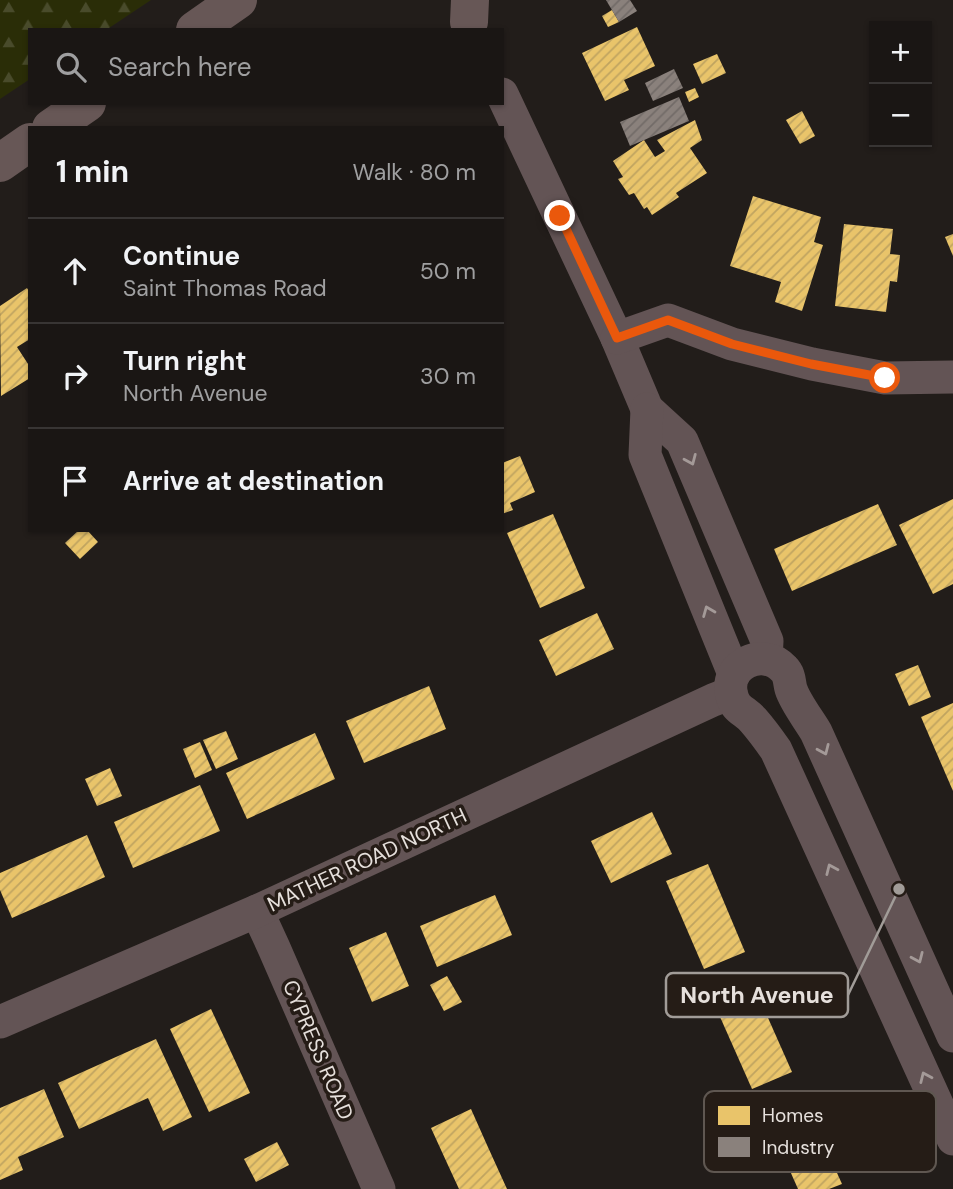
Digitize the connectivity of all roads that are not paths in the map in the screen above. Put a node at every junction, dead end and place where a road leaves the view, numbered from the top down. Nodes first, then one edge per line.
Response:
1 (238, 0) edge
2 (198, 28) edge
3 (504, 98) edge
4 (84, 105) edge
5 (54, 126) edge
6 (28, 143) edge
7 (0, 163) edge
8 (617, 338) junction
9 (953, 377) edge
10 (648, 410) junction
11 (766, 659) junction
12 (792, 690) junction
13 (739, 695) junction
14 (257, 911) junction
15 (0, 1021) edge
16 (953, 1036) edge
17 (931, 1091) edge
18 (936, 1102) edge
19 (953, 1139) edge
20 (379, 1189) edge

1 - 2 main road
3 - 8 street
4 - 5 main road
6 - 7 main road
8 - 9 street
8 - 10 street
10 -> 11 street
13 -> 10 street
11 - 12 street
11 - 13 street
12 - 13 street
12 -> 16 street
13 - 14 street, MATHER ROAD NORTH
17 -> 13 street
14 - 15 street, MATHER ROAD NORTH
14 - 20 street, CYPRESS ROAD
19 -> 18 street

